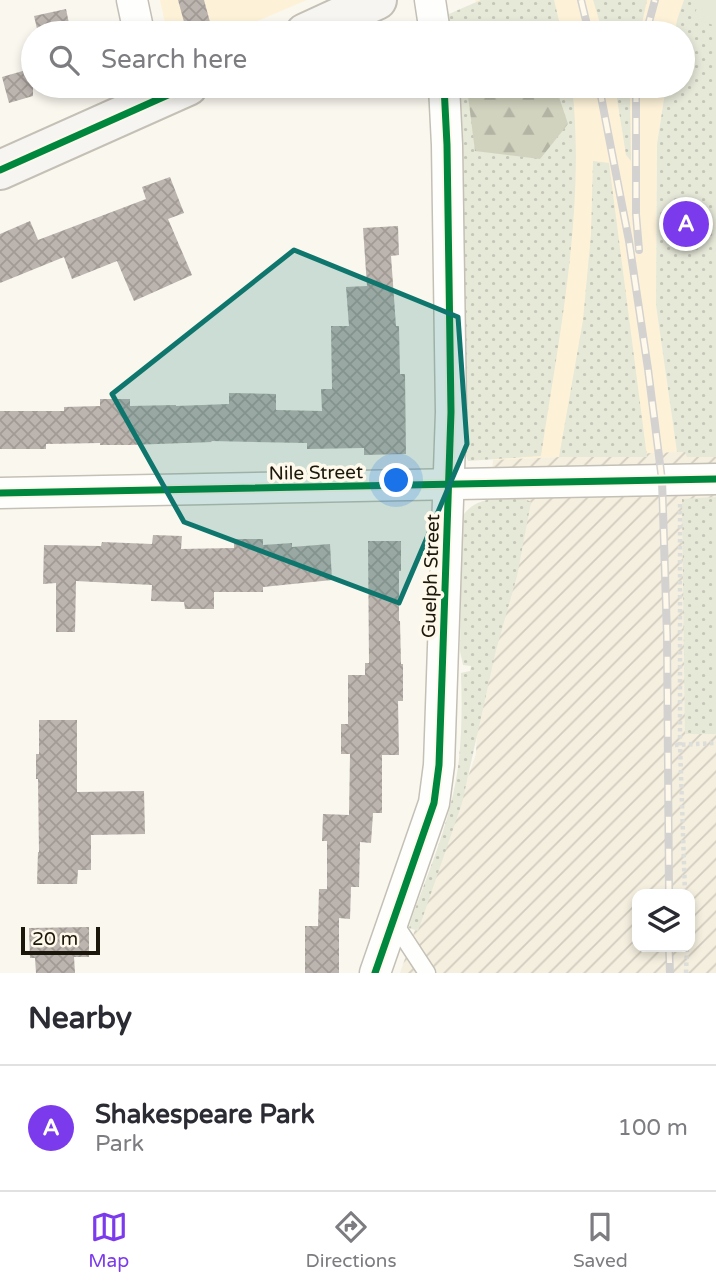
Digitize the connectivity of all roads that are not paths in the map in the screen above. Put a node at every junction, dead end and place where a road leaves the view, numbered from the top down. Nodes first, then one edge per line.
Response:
1 (132, 0) edge
2 (377, 0) edge
3 (430, 0) edge
4 (136, 21) edge
5 (331, 21) edge
6 (433, 21) edge
7 (141, 98) edge
8 (445, 98) edge
9 (0, 170) edge
10 (716, 479) edge
11 (448, 485) junction
12 (0, 493) edge
13 (393, 921) junction
14 (375, 973) edge
15 (427, 973) edge

1 - 4 street
2 - 5 main road
3 - 6 street
7 - 9 main road
8 - 11 street, Guelph Street
10 - 11 street, Nile Street
11 - 12 street, Nile Street
11 - 13 street, Guelph Street
13 - 14 street, Guelph Street
13 - 15 lane

